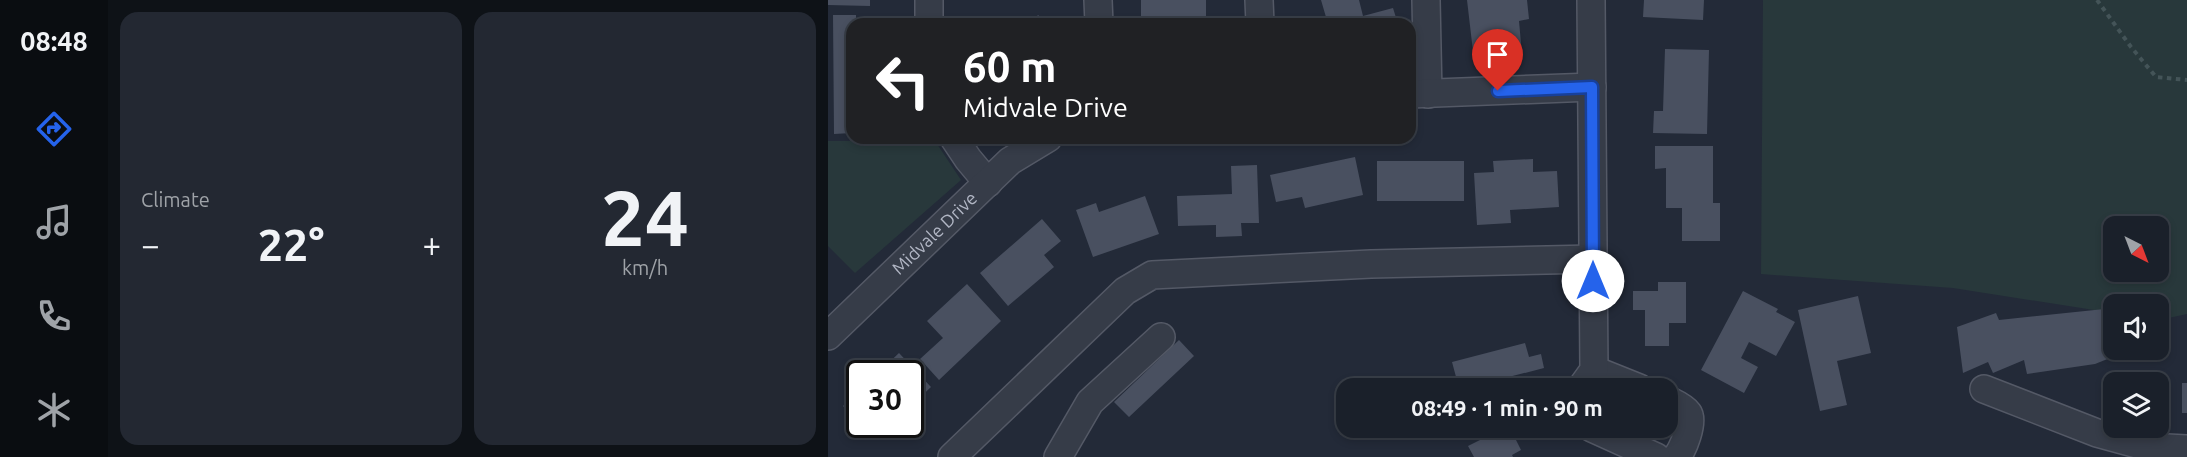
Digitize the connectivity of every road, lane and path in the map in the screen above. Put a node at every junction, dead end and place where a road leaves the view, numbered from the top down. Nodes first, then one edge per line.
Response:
1 (929, 0) edge
2 (1098, 0) edge
3 (1259, 0) edge
4 (1426, 0) edge
5 (1591, 0) edge
6 (2097, 0) edge
7 (929, 18) edge
8 (1099, 18) edge
9 (1260, 18) edge
10 (2187, 80) edge
11 (1592, 87) junction
12 (1419, 94) edge
13 (958, 144) edge
14 (1038, 144) edge
15 (988, 183) junction
16 (1593, 259) junction
17 (828, 336) edge
18 (1161, 337) dead end
19 (1588, 378) edge
20 (1984, 389) dead end
21 (1678, 406) edge
22 (1614, 438) edge
23 (2187, 449) edge
24 (952, 457) edge
25 (1058, 457) edge
26 (1656, 457) edge
27 (1676, 457) edge

1 - 7 street
2 - 8 street
3 - 9 street
4 - 12 street
5 - 11 street
6 - 10 path
11 - 12 street
11 - 16 street
13 - 15 street
14 - 15 street, Midvale Drive
15 - 17 street, Midvale Drive
16 - 19 street
16 - 24 street
18 - 25 street
20 - 23 street
21 - 27 street
22 - 26 street

